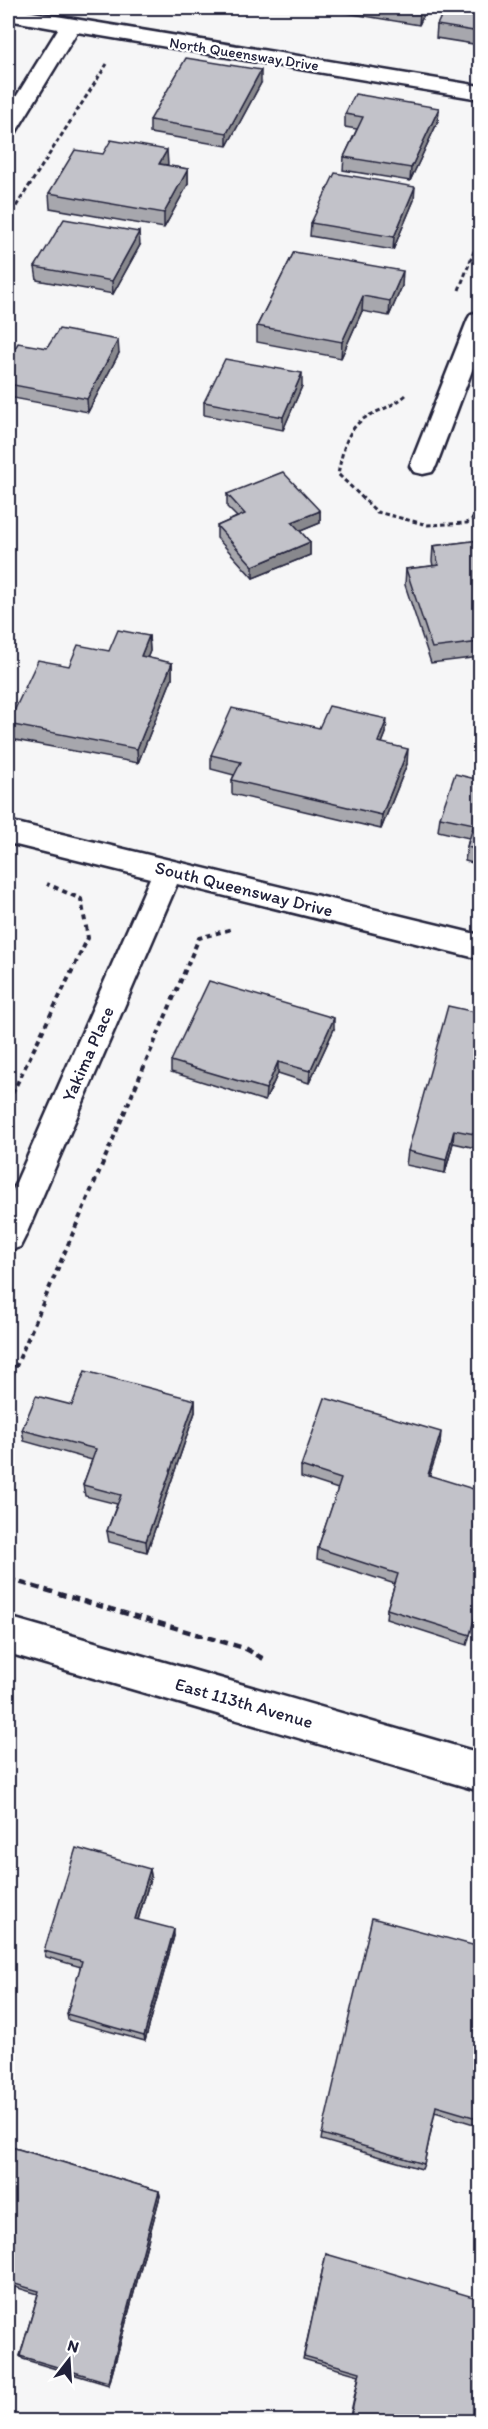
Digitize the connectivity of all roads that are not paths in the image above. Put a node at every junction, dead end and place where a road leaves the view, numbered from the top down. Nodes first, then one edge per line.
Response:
1 (8, 14) edge
2 (70, 25) junction
3 (480, 93) edge
4 (8, 127) edge
5 (480, 319) edge
6 (423, 466) dead end
7 (8, 832) edge
8 (168, 871) junction
9 (480, 947) edge
10 (8, 1237) edge
11 (8, 1635) edge
12 (480, 1772) edge

1 - 2 street, North Queensway Drive
2 - 3 street, North Queensway Drive
2 - 4 street
5 - 6 street
7 - 8 street, South Queensway Drive
8 - 9 street, South Queensway Drive
8 - 10 street, Yakima Place
11 - 12 street, East 113th Avenue

